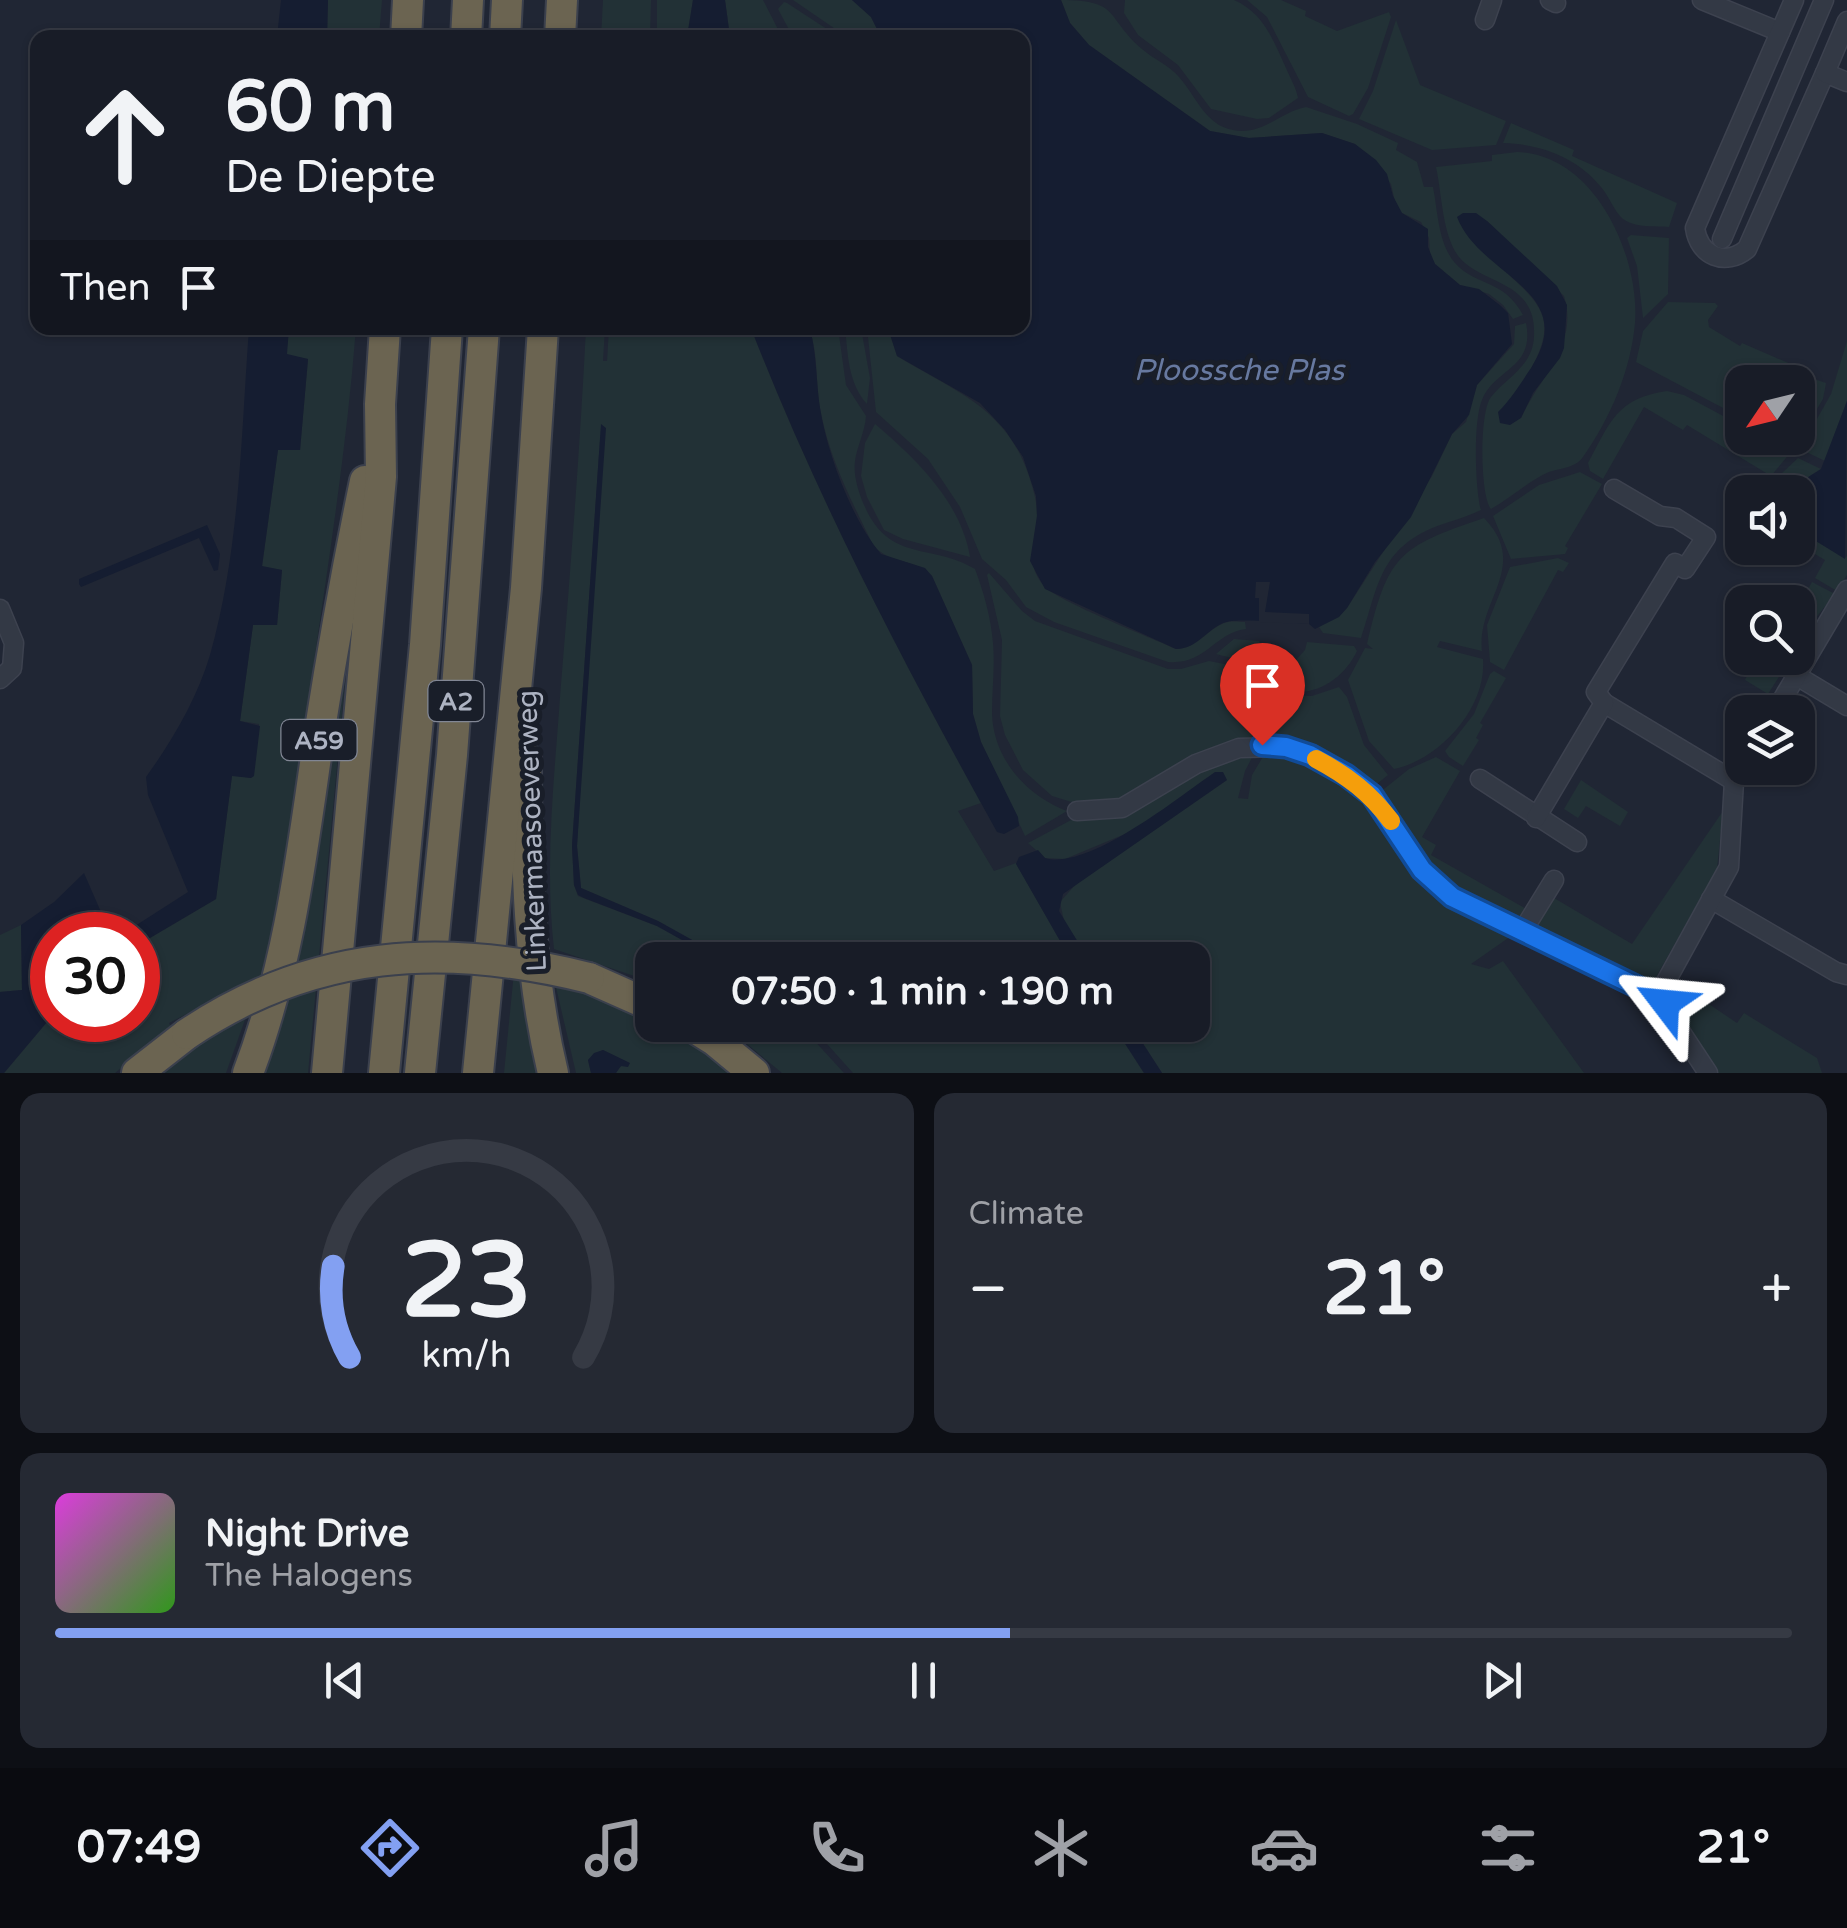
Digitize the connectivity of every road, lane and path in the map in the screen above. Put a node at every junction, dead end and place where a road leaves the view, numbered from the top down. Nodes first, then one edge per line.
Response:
1 (408, 0) edge
2 (468, 0) edge
3 (507, 0) edge
4 (562, 0) edge
5 (1492, 0) edge
6 (1702, 0) edge
7 (1794, 0) edge
8 (1824, 0) edge
9 (1485, 20) dead end
10 (1847, 21) edge
11 (406, 30) edge
12 (466, 30) edge
13 (505, 30) edge
14 (560, 30) edge
15 (1780, 32) junction
16 (1825, 72) junction
17 (1847, 82) edge
18 (1722, 239) dead end
19 (385, 335) edge
20 (446, 335) edge
21 (483, 335) edge
22 (543, 335) edge
23 (380, 404) junction
24 (1614, 489) dead end
25 (526, 588) junction
26 (1847, 590) edge
27 (0, 609) edge
28 (6, 674) edge
29 (1796, 676) junction
30 (1785, 695) edge
31 (1604, 703) junction
32 (1847, 706) edge
33 (1725, 767) edge
34 (1480, 778) dead end
35 (1737, 785) edge
36 (1077, 811) dead end
37 (1536, 818) junction
38 (1577, 842) dead end
39 (1554, 880) dead end
40 (1711, 899) junction
41 (1522, 932) junction
42 (1847, 974) edge
43 (1663, 994) junction
44 (635, 998) edge
45 (716, 1042) edge
46 (136, 1073) edge
47 (248, 1073) edge
48 (327, 1073) edge
49 (384, 1073) edge
50 (420, 1073) edge
51 (478, 1073) edge
52 (552, 1073) edge
53 (754, 1073) edge
54 (1708, 1073) edge

1 - 11 highway
2 - 12 highway
3 - 13 highway
4 - 14 highway
5 - 9 street
6 - 15 street
7 - 15 street
8 - 18 street
10 - 16 street
15 - 16 street
16 - 17 street
19 - 23 highway
20 - 49 highway, A2
21 - 50 highway, A2
22 - 25 highway, A2
23 - 47 highway, A59
23 - 48 highway
24 - 31 street
25 - 51 highway, A2
25 - 52 highway, Linkermaasoeverweg
26 - 29 street
27 - 28 street
29 - 30 street
29 - 32 street
31 - 33 street
31 - 37 street
34 - 37 street
35 - 40 street
36 - 41 street
37 - 38 street
39 - 41 street
40 - 42 street
40 - 43 street
41 - 43 street
43 - 54 street
44 - 46 highway, bridge
45 - 53 highway

